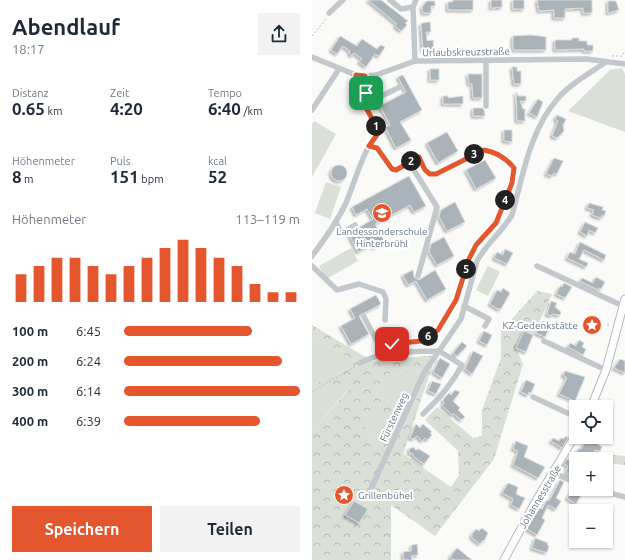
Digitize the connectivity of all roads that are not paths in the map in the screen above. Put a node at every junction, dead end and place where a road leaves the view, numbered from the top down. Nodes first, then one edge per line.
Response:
1 (343, 0) edge
2 (390, 0) edge
3 (416, 0) edge
4 (413, 7) junction
5 (329, 13) road end
6 (312, 57) edge
7 (486, 60) junction
8 (415, 61) junction
9 (606, 62) junction
10 (625, 64) edge
11 (339, 69) junction
12 (356, 75) junction
13 (365, 76) junction
14 (400, 87) dead end
15 (486, 106) dead end
16 (312, 110) edge
17 (369, 146) junction
18 (409, 162) junction
19 (336, 222) junction
20 (356, 225) dead end
21 (312, 256) edge
22 (312, 266) edge
23 (537, 266) dead end
24 (418, 276) dead end
25 (624, 302) edge
26 (464, 306) junction
27 (364, 317) dead end
28 (385, 320) dead end
29 (485, 326) dead end
30 (544, 341) dead end
31 (392, 344) dead end
32 (440, 350) junction
33 (384, 354) junction
34 (360, 363) road end
35 (606, 370) junction
36 (533, 397) dead end
37 (594, 400) edge
38 (423, 414) dead end
39 (569, 414) edge
40 (570, 444) edge
41 (554, 473) junction
42 (569, 479) edge
43 (369, 493) dead end
44 (613, 494) edge
45 (625, 497) edge
46 (504, 560) edge

1 - 5 street
2 - 4 street
3 - 4 street
4 - 8 street
6 - 11 street, Urlaubskreuzstraße
7 - 8 street, Urlaubskreuzstraße
7 - 9 street, Urlaubskreuzstraße
7 - 15 street
8 - 13 street, Urlaubskreuzstraße
9 - 10 street, Urlaubskreuzstraße
9 - 26 street, Fürstenweg
11 - 12 street, Urlaubskreuzstraße
11 - 16 street
12 - 13 street, Urlaubskreuzstraße
12 - 17 street
13 - 14 street
17 - 18 street
17 - 19 street
18 - 24 street
18 - 31 street
19 - 20 street
19 - 21 street
22 - 28 street
23 - 25 street
25 - 35 main road
26 - 29 street
26 - 32 street, Fürstenweg
27 - 33 street
30 - 35 street
32 - 33 street
32 - 38 street
32 - 43 street, Fürstenweg
33 - 34 street
35 - 37 main road
36 - 39 street
40 - 41 main road, Johannesstraße
41 - 42 street
41 - 46 main road, Johannesstraße
44 - 45 street

